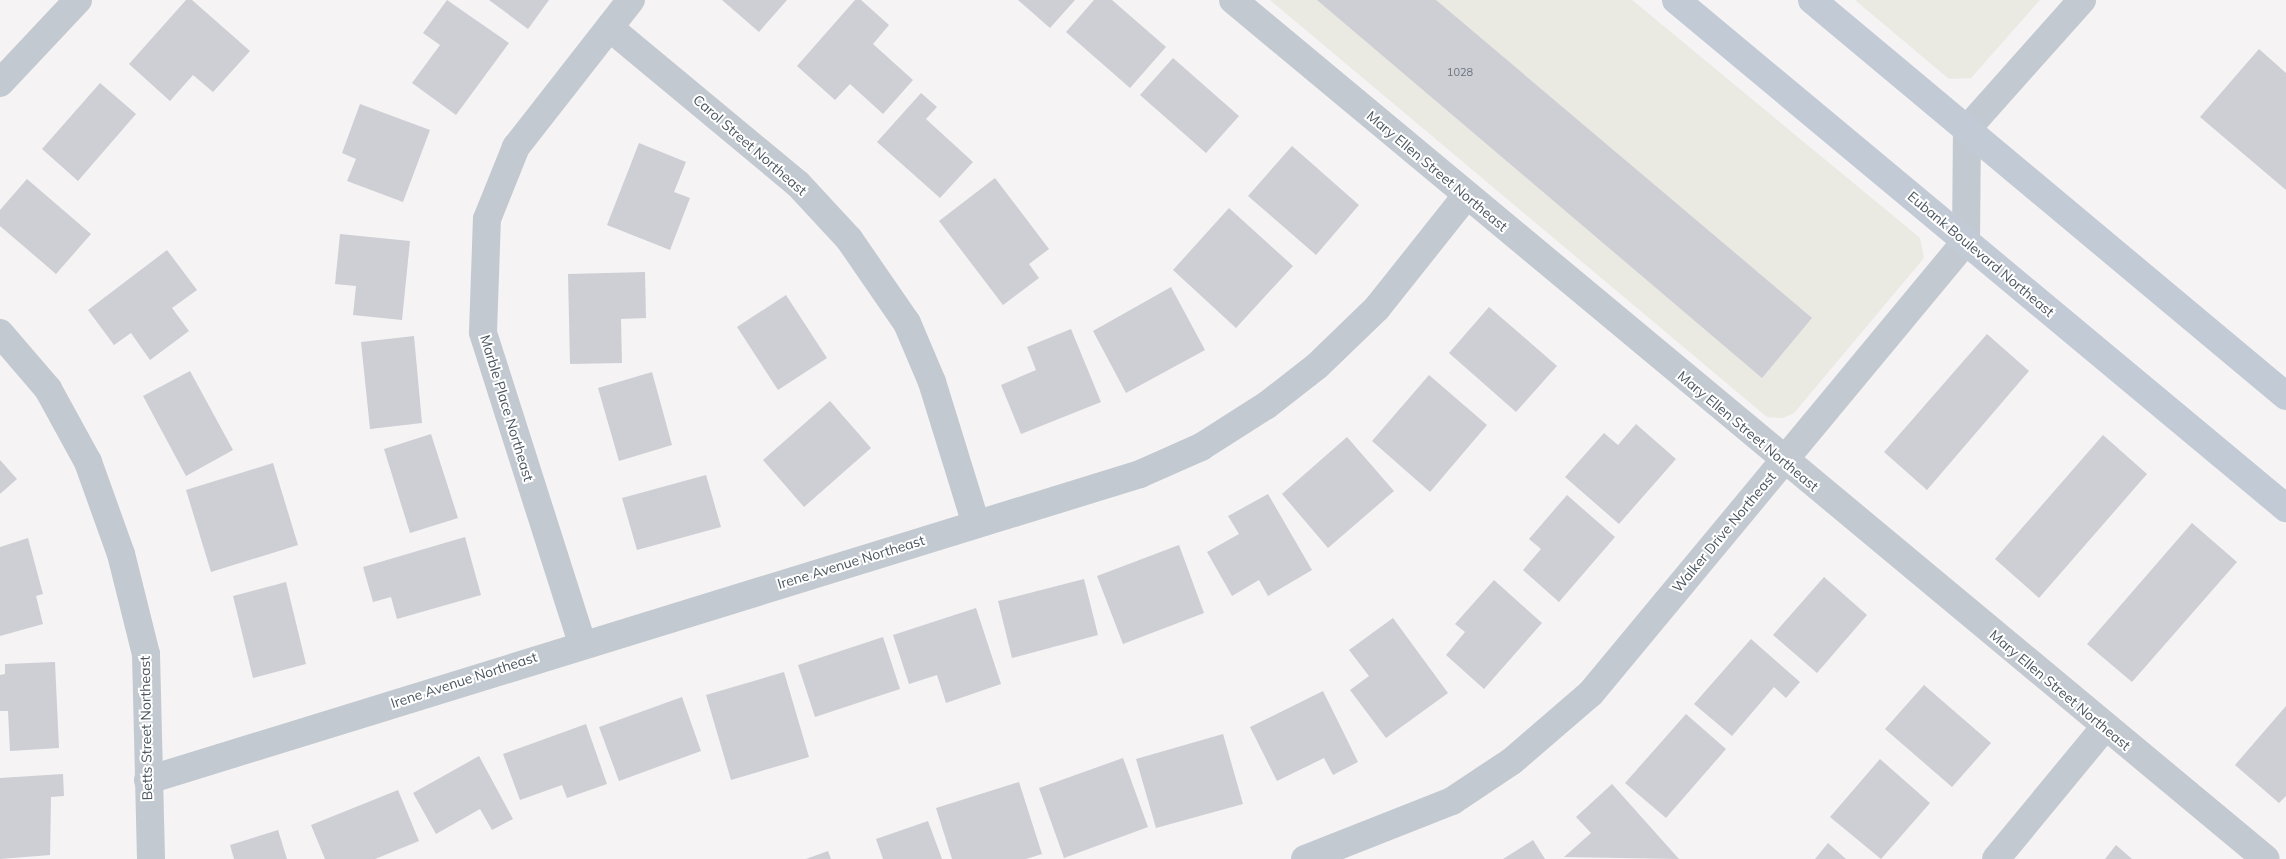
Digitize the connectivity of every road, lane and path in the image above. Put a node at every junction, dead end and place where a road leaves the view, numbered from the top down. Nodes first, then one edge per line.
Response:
1 (78, 0) edge
2 (630, 0) edge
3 (1233, 0) edge
4 (1676, 0) edge
5 (1812, 0) edge
6 (2082, 0) edge
7 (610, 28) junction
8 (0, 83) edge
9 (1967, 129) junction
10 (1466, 196) junction
11 (1966, 241) junction
12 (0, 333) edge
13 (2286, 396) edge
14 (1785, 460) junction
15 (2284, 503) edge
16 (976, 524) junction
17 (582, 643) junction
18 (2104, 728) junction
19 (148, 780) junction
20 (151, 859) edge
21 (1305, 859) edge
22 (1996, 859) edge
23 (2266, 859) edge

1 - 8 street
2 - 7 street, Marble Place Northeast
3 - 10 street, Mary Ellen Street Northeast
4 - 11 main road, Eubank Boulevard Northeast
5 - 9 main road
6 - 9 street
7 - 16 street, Carol Street Northeast
7 - 17 street, Marble Place Northeast
9 - 11 street
9 - 13 main road
10 - 14 street, Mary Ellen Street Northeast
10 - 16 street, Irene Avenue Northeast
11 - 14 street, Walker Drive Northeast
11 - 15 main road, Eubank Boulevard Northeast
12 - 19 street, Betts Street Northeast
14 - 18 street, Mary Ellen Street Northeast
14 - 21 street, Walker Drive Northeast
16 - 17 street, Irene Avenue Northeast
17 - 19 street, Irene Avenue Northeast
18 - 22 street
18 - 23 street, Mary Ellen Street Northeast
19 - 20 street, Betts Street Northeast

